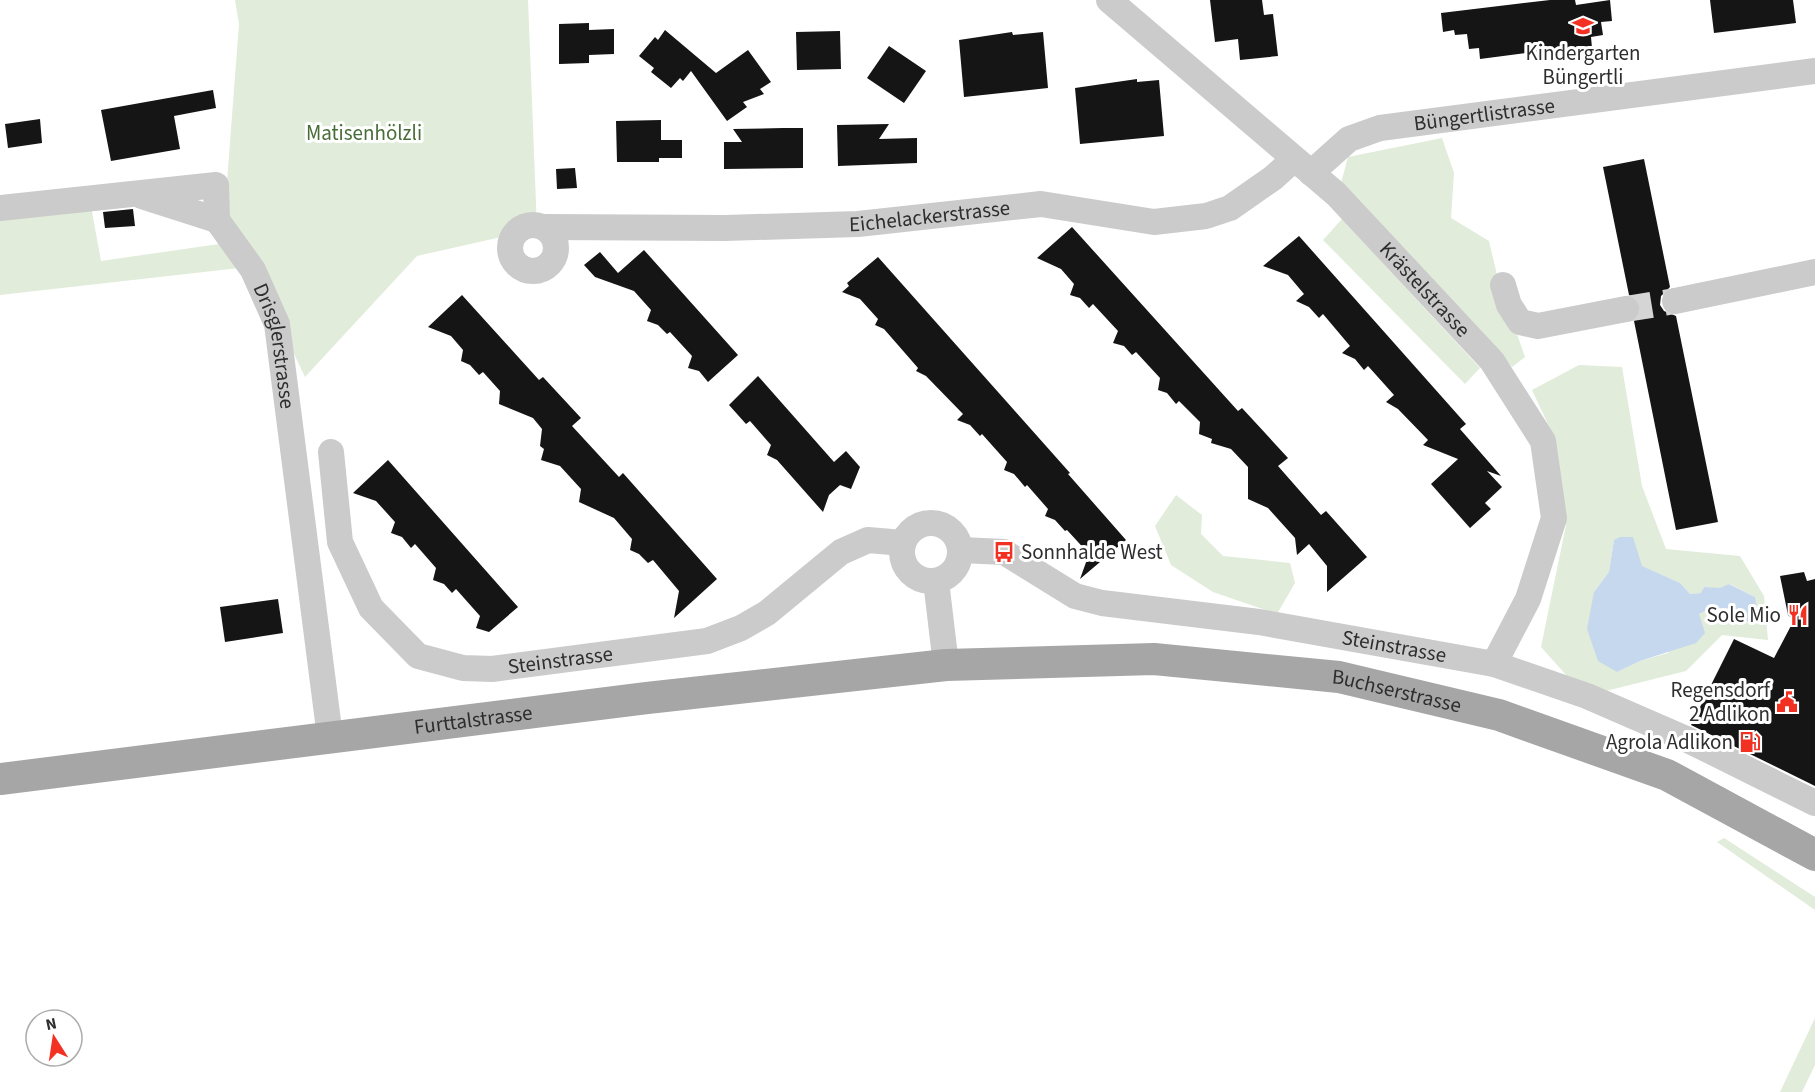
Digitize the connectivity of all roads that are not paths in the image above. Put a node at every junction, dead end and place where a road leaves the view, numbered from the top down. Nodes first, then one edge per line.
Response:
1 (1109, 0) edge
2 (1815, 71) edge
3 (1302, 166) junction
4 (0, 208) edge
5 (544, 227) dead end
6 (1815, 272) edge
7 (1503, 285) dead end
8 (1675, 301) tunnel mouth
9 (1626, 309) tunnel mouth
10 (331, 452) dead end
11 (903, 543) junction
12 (961, 550) junction
13 (936, 581) junction
14 (1494, 664) junction
15 (946, 665) junction
16 (330, 737) junction
17 (0, 779) edge
18 (1815, 803) edge
19 (1815, 855) edge

1 - 3 street, Krästelstrasse
2 - 3 street, Büngertlistrasse
3 - 5 street, Eichelackerstrasse
3 - 14 street, Krästelstrasse
4 - 16 street, Drisglerstrasse
6 - 8 street
7 - 9 street
10 - 11 street, Steinstrasse
11 - 12 street
11 - 13 street
12 - 13 street
12 - 14 street, Steinstrasse
13 - 15 street
14 - 18 street, Steinstrasse
15 - 16 main road, Furttalstrasse
15 - 19 main road, Buchserstrasse
16 - 17 main road, Furttalstrasse

